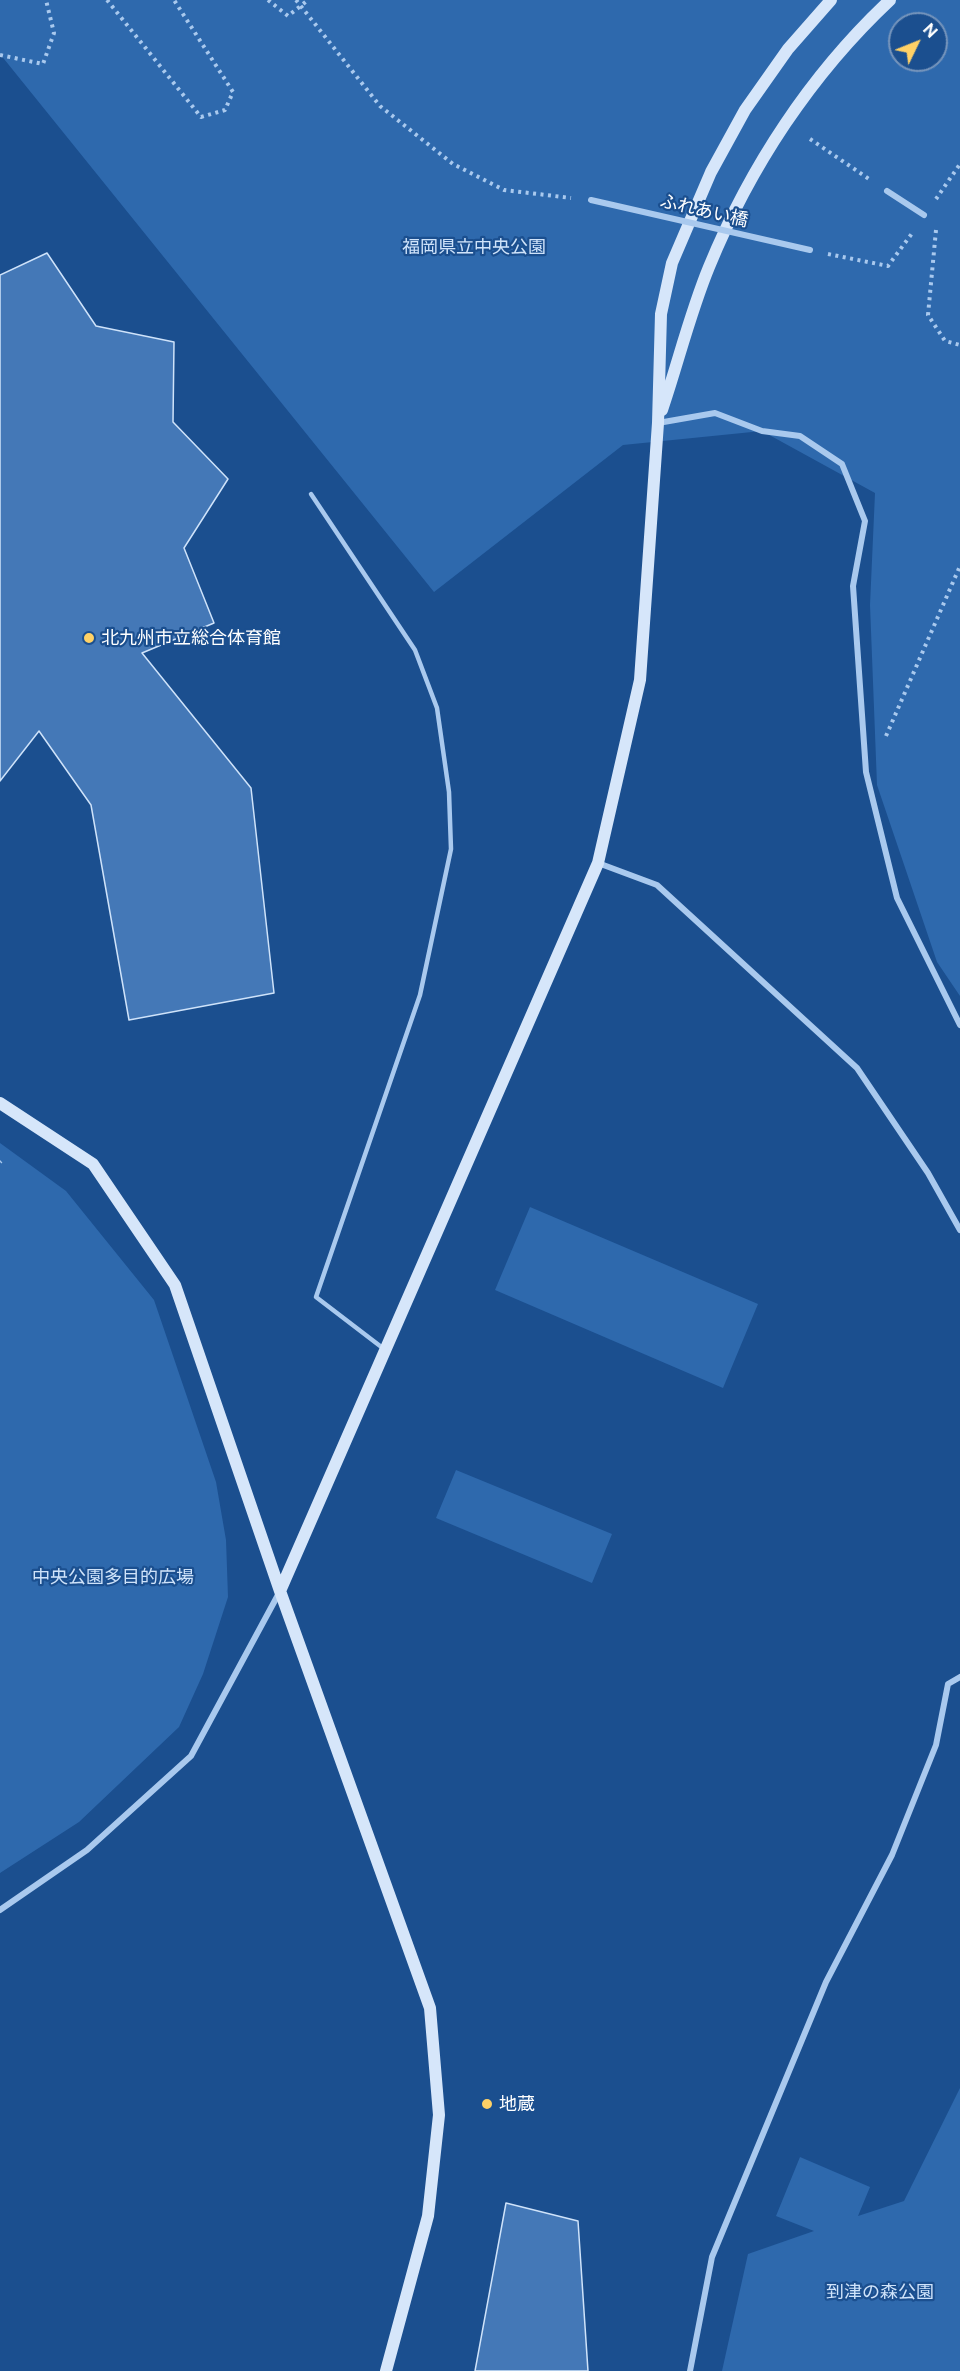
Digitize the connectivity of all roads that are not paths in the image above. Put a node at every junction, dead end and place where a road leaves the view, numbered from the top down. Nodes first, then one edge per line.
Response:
1 (831, 0) edge
2 (890, 0) edge
3 (887, 192) road end
4 (591, 200) road end
5 (924, 215) road end
6 (810, 250) road end
7 (658, 423) junction
8 (311, 494) dead end
9 (598, 863) junction
10 (960, 1025) edge
11 (0, 1104) edge
12 (960, 1230) edge
13 (387, 1351) junction
14 (280, 1591) junction
15 (960, 1677) edge
16 (0, 1910) edge
17 (386, 2371) edge
18 (690, 2371) edge

1 - 7 street
2 - 7 street
3 - 5 street
4 - 6 street, ふれあい橋, bridge
7 - 9 street
7 - 10 street
8 - 13 lane
9 - 12 street
9 - 13 street
11 - 14 street
13 - 14 street
14 - 16 street
14 - 17 street
15 - 18 street

